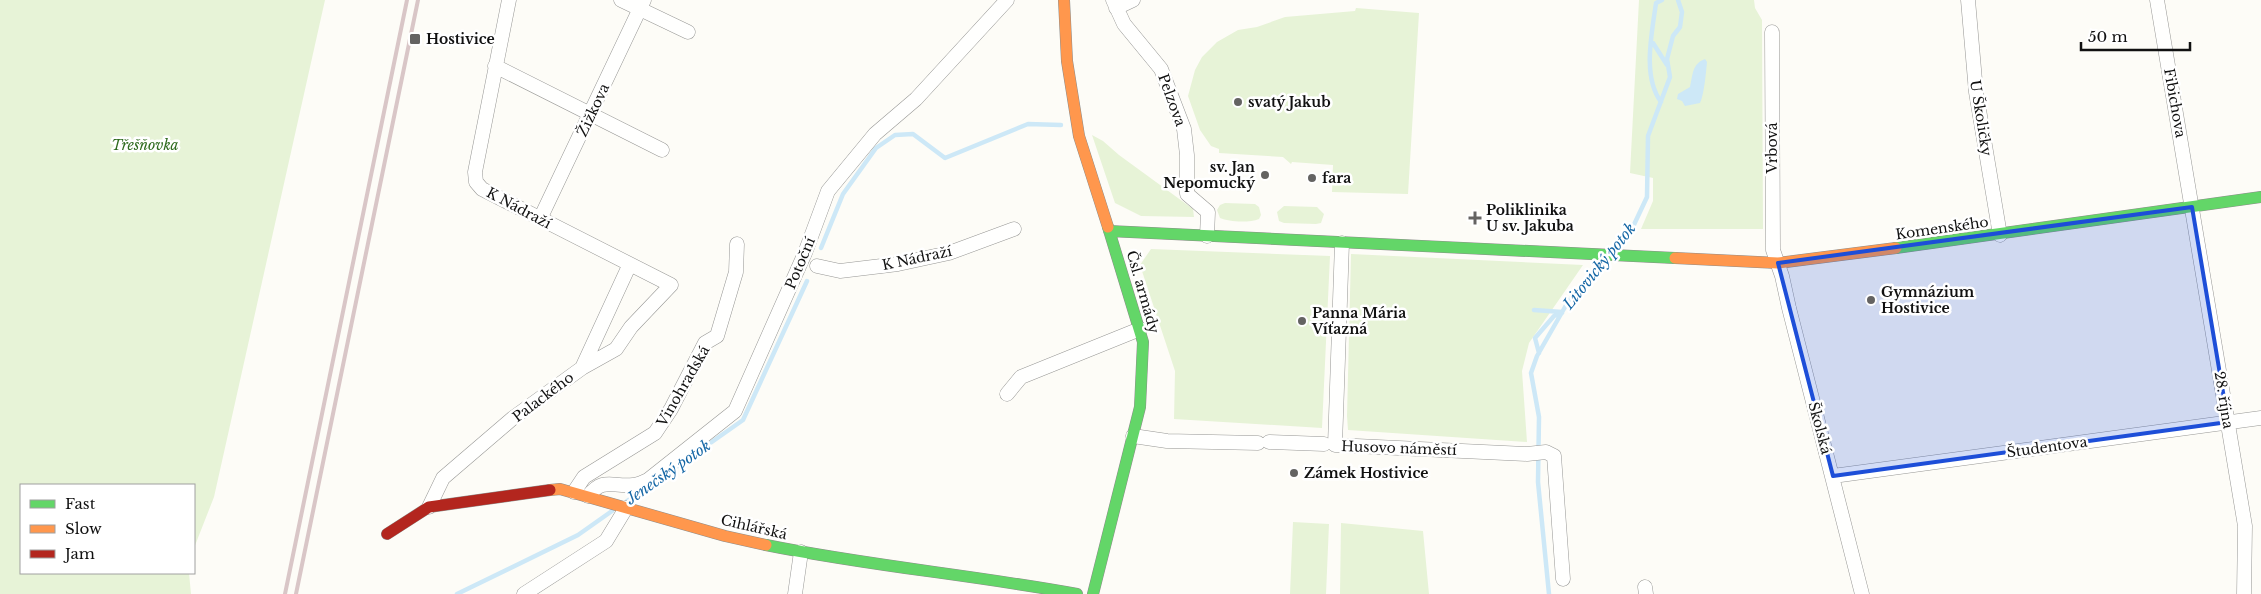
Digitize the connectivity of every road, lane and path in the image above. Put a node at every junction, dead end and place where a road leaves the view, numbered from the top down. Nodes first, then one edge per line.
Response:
1 (509, 0) edge
2 (621, 0) edge
3 (1007, 0) edge
4 (1064, 0) edge
5 (1133, 0) edge
6 (1968, 0) edge
7 (2157, 0) edge
8 (642, 4) edge
9 (1115, 4) edge
10 (688, 32) dead end
11 (1772, 32) dead end
12 (495, 66) junction
13 (591, 114) junction
14 (662, 150) dead end
15 (2261, 197) edge
16 (2192, 207) junction
17 (540, 220) junction
18 (1014, 229) dead end
19 (1109, 231) junction
20 (2000, 235) junction
21 (1207, 236) junction
22 (1342, 243) junction
23 (736, 244) dead end
24 (1778, 263) junction
25 (629, 266) junction
26 (817, 266) dead end
27 (1140, 329) junction
28 (582, 368) junction
29 (1007, 394) dead end
30 (2261, 418) edge
31 (2228, 422) junction
32 (1133, 436) junction
33 (1324, 444) dead end
34 (1833, 476) junction
35 (574, 492) junction
36 (588, 496) junction
37 (429, 507) junction
38 (625, 507) junction
39 (387, 534) dead end
40 (801, 552) junction
41 (1563, 579) dead end
42 (524, 594) edge
43 (795, 594) edge
44 (1077, 594) edge
45 (1093, 594) edge
46 (1862, 594) edge
47 (2244, 594) edge

1 - 12 street
2 - 8 street
3 - 36 street, Potoční
4 - 19 street, Čsl. armády
5 - 9 street
6 - 20 street, U Školičky
7 - 16 street, Fibichova
8 - 10 street
8 - 13 street, Žižkova
9 - 21 street, Pelzova
11 - 24 street, Vrbová
12 - 13 street
12 - 17 street, K Nádraží
13 - 14 street
13 - 17 street, Žižkova
15 - 16 street, Komenského
16 - 20 street, Komenského
16 - 31 street, 28. října
17 - 25 street, K Nádraží
18 - 26 street, K Nádraží
19 - 21 street
19 - 27 street, Čsl. armády
20 - 24 street, Komenského
21 - 22 street
22 - 24 street, Komenského
22 - 41 street, Husovo náměstí
23 - 35 street, Vinohradská
24 - 34 street, Školská
25 - 28 street, Palackého
25 - 28 street, K Nádraží
27 - 29 street
27 - 32 street, Čsl. armády
28 - 37 street, Palackého
30 - 31 street, Študentova
31 - 34 street, Študentova
31 - 47 street, 28. října
32 - 33 street, Husovo náměstí
32 - 45 street, Čsl. armády
34 - 46 street, Školská
35 - 36 street, Cihlářská
35 - 37 street, Cihlářská
36 - 38 street, Cihlářská
37 - 39 street
38 - 40 street, Cihlářská
38 - 42 street
40 - 43 street
40 - 44 street, Cihlářská

